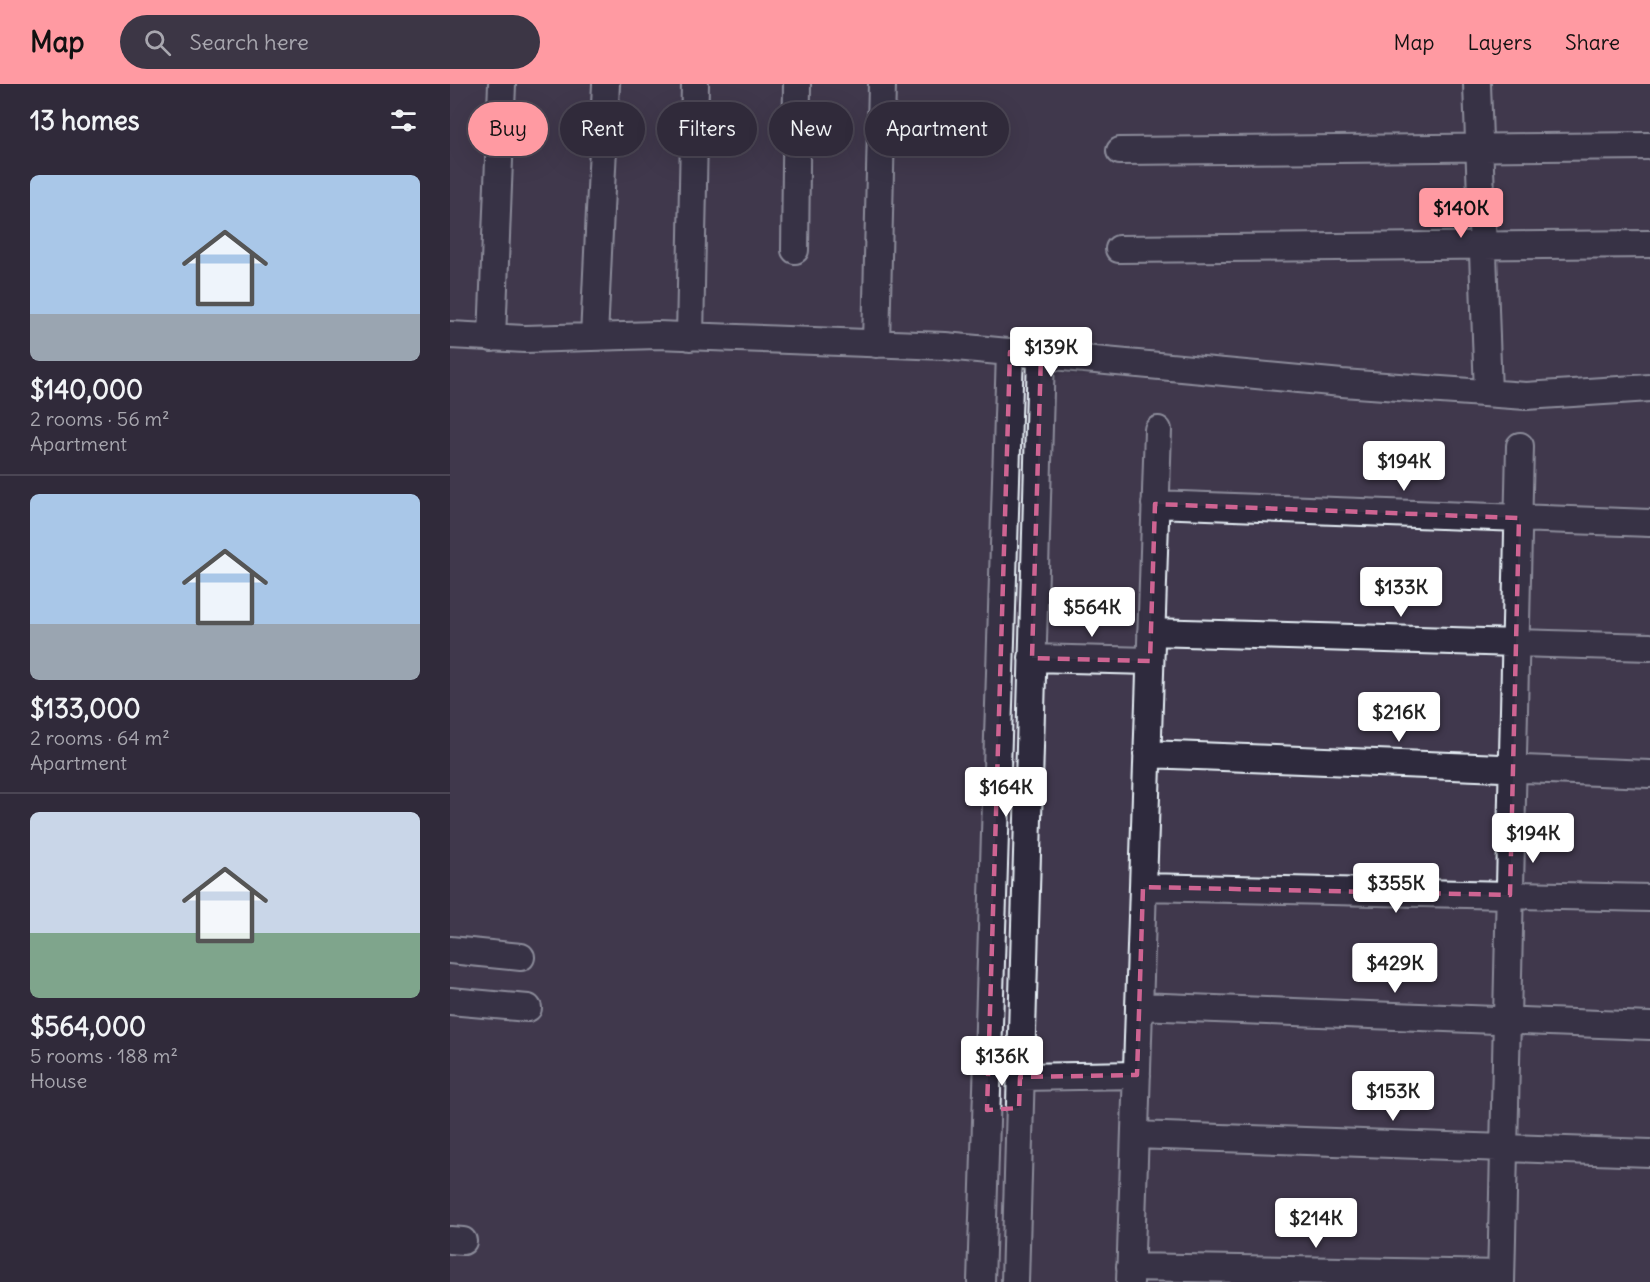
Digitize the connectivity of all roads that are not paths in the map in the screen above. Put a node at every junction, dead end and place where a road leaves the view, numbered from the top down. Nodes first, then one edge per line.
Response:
1 (502, 84) edge
2 (606, 84) edge
3 (695, 84) edge
4 (797, 84) edge
5 (882, 84) edge
6 (1477, 84) edge
7 (1650, 146) edge
8 (1479, 148) junction
9 (1120, 151) dead end
10 (1650, 244) edge
11 (1483, 246) junction
12 (1119, 249) dead end
13 (795, 250) dead end
14 (450, 335) edge
15 (594, 337) junction
16 (690, 337) junction
17 (492, 338) junction
18 (876, 344) junction
19 (1010, 352) junction
20 (1041, 355) junction
21 (1650, 388) edge
22 (1488, 393) junction
23 (1158, 430) dead end
24 (1520, 446) dead end
25 (1155, 504) junction
26 (1519, 518) junction
27 (1650, 523) edge
28 (1151, 632) junction
29 (1516, 643) junction
30 (1650, 647) edge
31 (1032, 658) junction
32 (1150, 661) junction
33 (1147, 754) junction
34 (1513, 769) junction
35 (997, 770) junction
36 (1029, 770) junction
37 (1650, 774) edge
38 (1143, 887) junction
39 (1510, 895) junction
40 (1650, 898) edge
41 (450, 950) edge
42 (521, 957) dead end
43 (450, 1000) edge
44 (1139, 1006) junction
45 (528, 1008) dead end
46 (1508, 1020) junction
47 (1650, 1026) edge
48 (1137, 1075) junction
49 (1020, 1077) junction
50 (1019, 1108) junction
51 (987, 1110) junction
52 (1135, 1135) junction
53 (1504, 1148) junction
54 (1650, 1153) edge
55 (1130, 1274) edge
56 (1501, 1278) edge
57 (981, 1282) edge
58 (1015, 1282) edge

1 - 17 street
2 - 15 street
3 - 16 street
4 - 13 street
5 - 18 street
6 - 8 street
7 - 8 street
8 - 9 street
8 - 11 street
10 - 11 street
11 - 12 street
11 - 22 street
14 - 17 street
15 - 16 street
15 - 17 street
16 - 18 street
18 - 19 street
19 - 20 street
19 - 35 street
20 - 22 street
20 - 31 street
21 - 22 street
23 - 25 street
24 - 26 street
25 - 26 street
25 - 28 street
26 - 27 street
26 - 29 street
28 - 29 street
28 - 32 street
29 - 30 street
29 - 34 street
31 - 32 street
31 - 36 street
32 - 33 street
33 - 34 street
33 - 38 street
34 - 37 street
34 - 39 street
35 - 36 street
35 - 51 street
36 - 49 street
38 - 39 street
38 - 44 street
39 - 40 street
39 - 46 street
41 - 42 street
43 - 45 street
44 - 46 street
44 - 48 street
46 - 47 street
46 - 53 street
48 - 49 street
48 - 52 street
49 - 50 street
50 - 51 street
50 - 58 street
51 - 57 street
52 - 53 street
52 - 55 street
53 - 54 street
53 - 56 street
55 - 56 street

